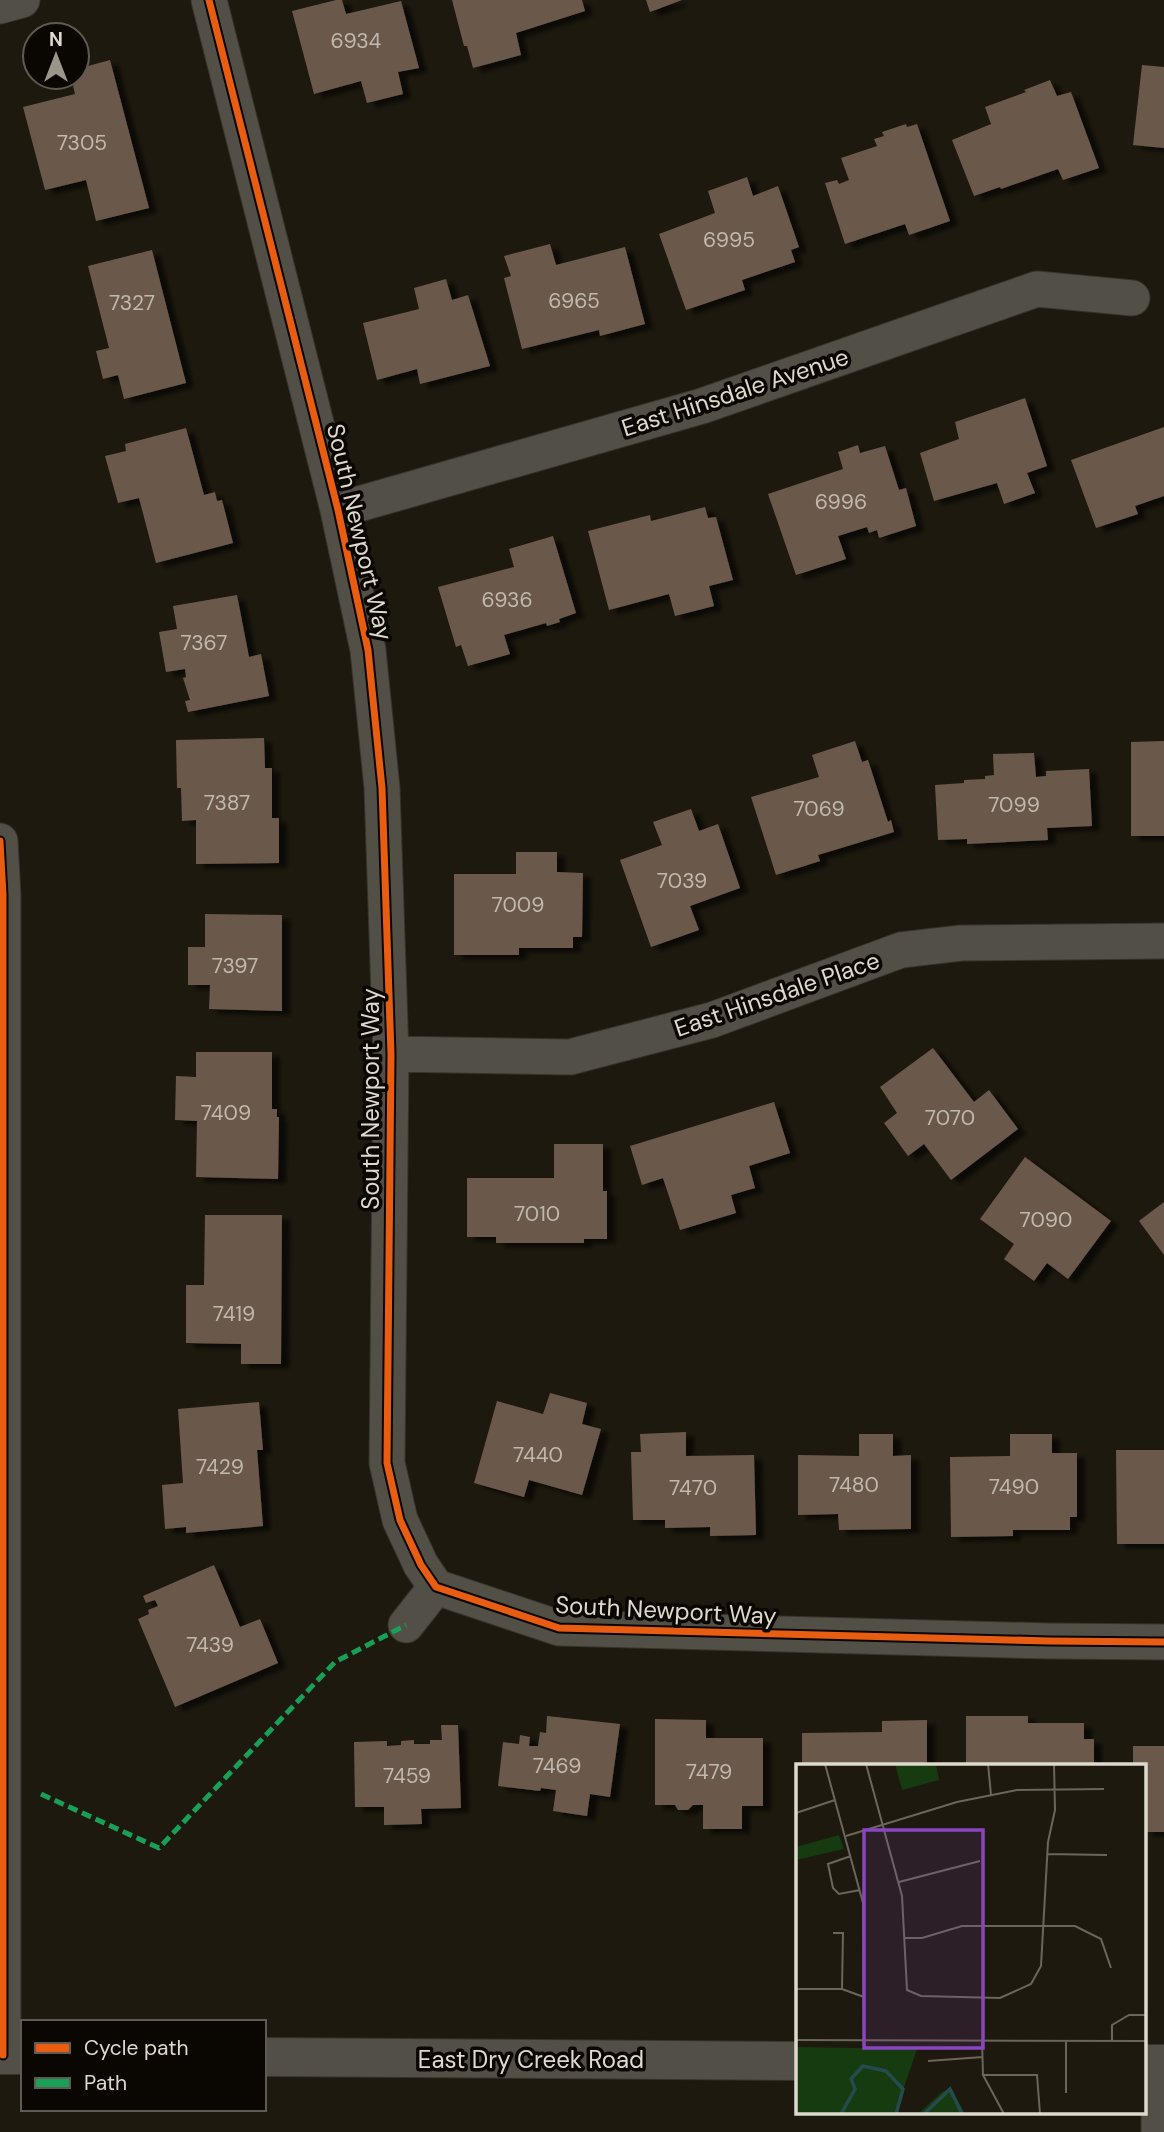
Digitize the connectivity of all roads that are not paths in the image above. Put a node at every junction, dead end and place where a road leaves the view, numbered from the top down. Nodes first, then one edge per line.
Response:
1 (22, 0) edge
2 (209, 0) edge
3 (0, 6) edge
4 (1132, 298) dead end
5 (338, 510) junction
6 (0, 841) edge
7 (1164, 941) edge
8 (391, 1054) junction
9 (436, 1587) junction
10 (406, 1625) dead end
11 (1164, 1642) edge
12 (9, 2055) edge
13 (266, 2057) edge
14 (796, 2061) edge
15 (1156, 2064) edge
16 (1159, 2132) edge

1 - 3 street
2 - 5 street, South Newport Way
4 - 5 street, East Hinsdale Avenue
5 - 8 street, South Newport Way
6 - 12 street
7 - 8 street, East Hinsdale Place
8 - 9 street, South Newport Way
9 - 10 street
9 - 11 street, South Newport Way
13 - 14 main road, East Dry Creek Road
15 - 16 street

